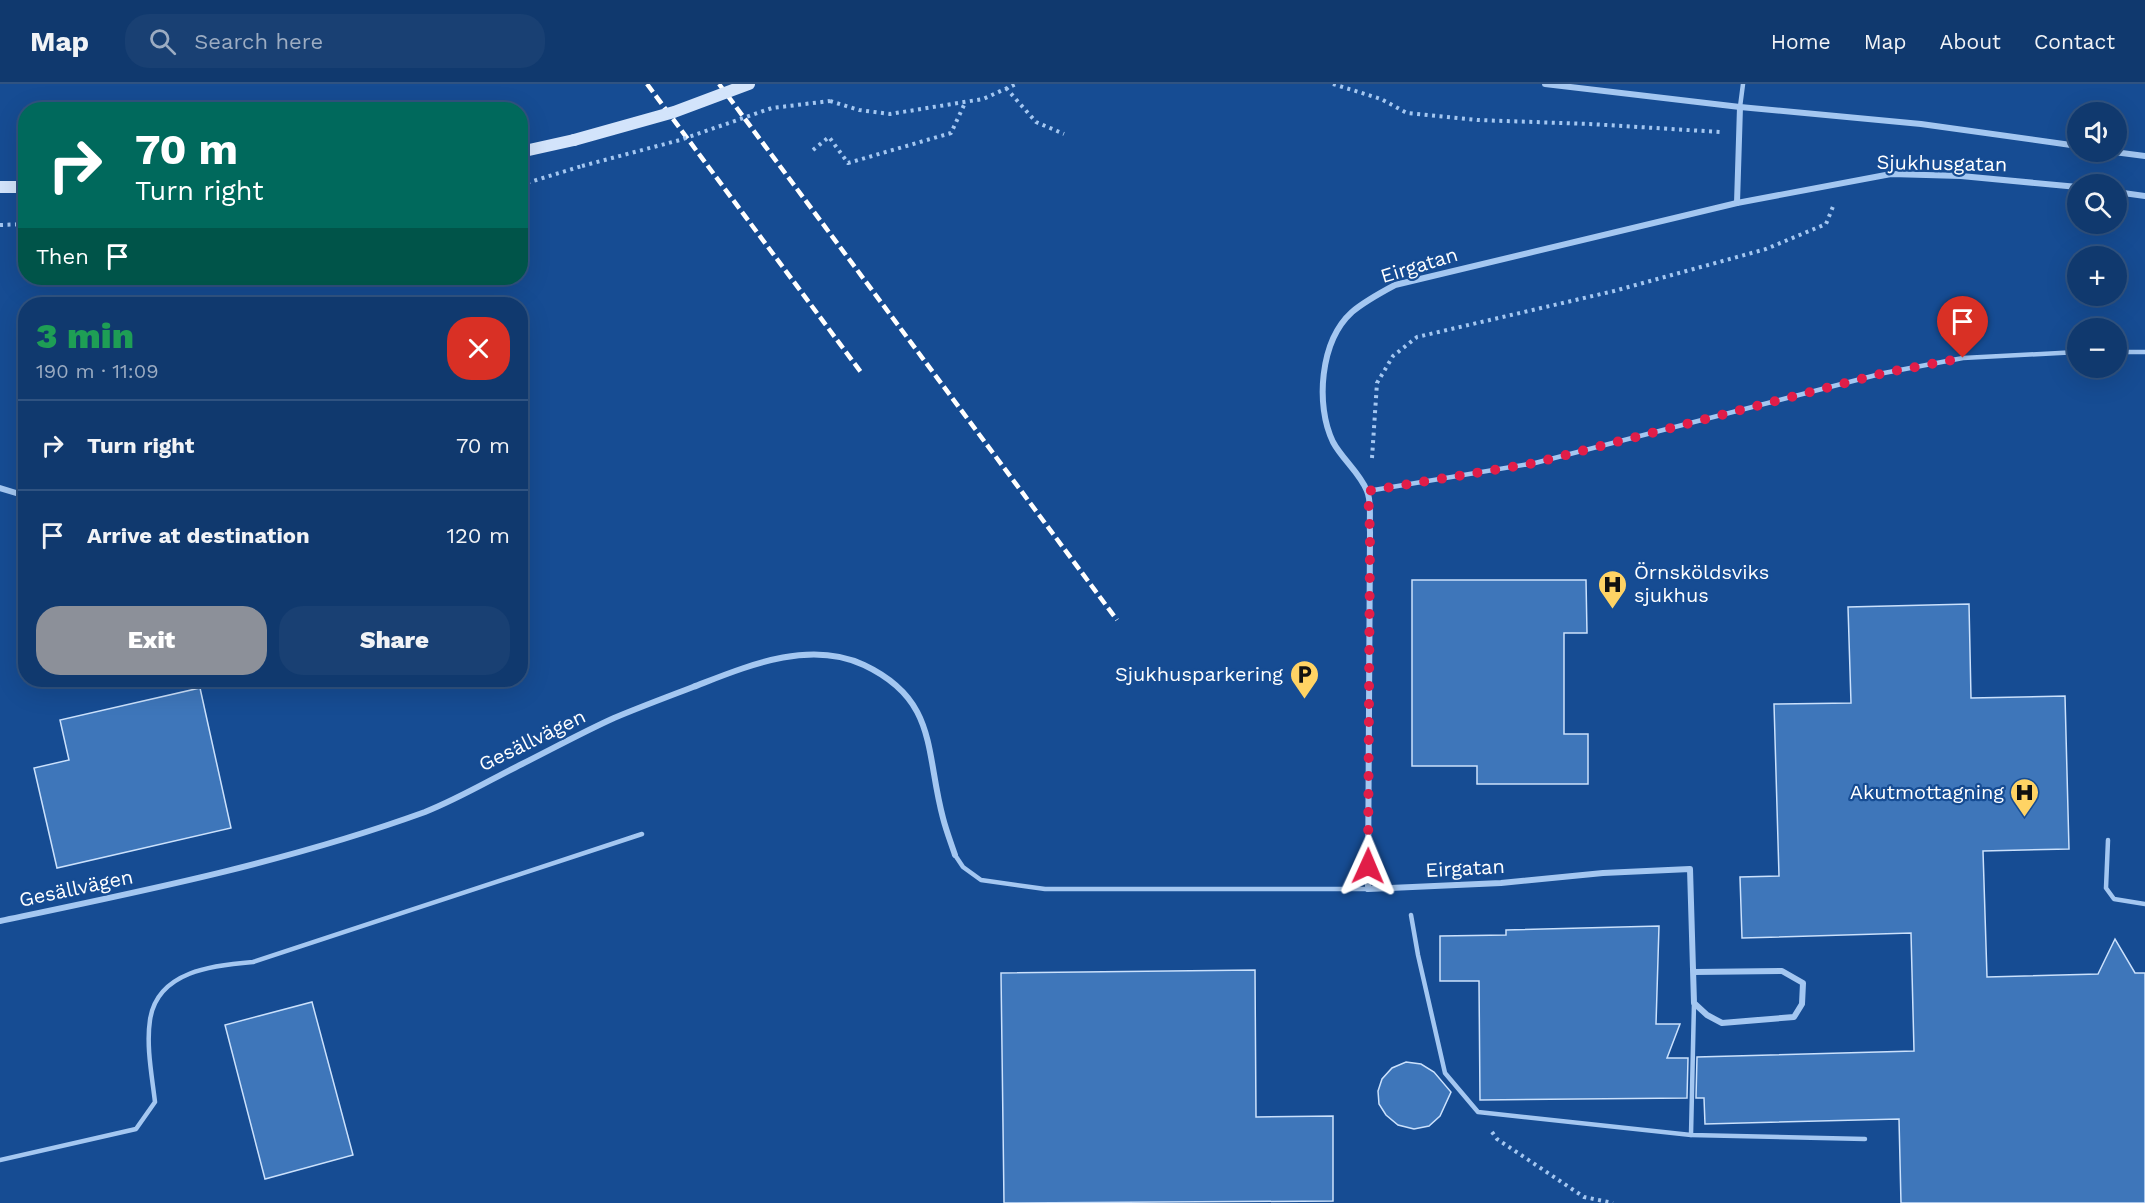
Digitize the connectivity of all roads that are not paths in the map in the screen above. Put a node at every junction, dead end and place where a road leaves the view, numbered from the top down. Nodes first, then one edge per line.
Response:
1 (749, 84) edge
2 (1545, 84) edge
3 (1743, 84) edge
4 (1740, 106) junction
5 (2067, 144) edge
6 (528, 150) edge
7 (2127, 154) edge
8 (2145, 156) edge
9 (2067, 186) edge
10 (0, 187) edge
11 (18, 187) edge
12 (2127, 194) edge
13 (2145, 196) edge
14 (1737, 203) junction
15 (2127, 352) edge
16 (2145, 352) edge
17 (2067, 353) edge
18 (0, 488) edge
19 (1368, 491) junction
20 (18, 494) edge
21 (642, 834) dead end
22 (2108, 840) dead end
23 (955, 855) joint
24 (1368, 889) junction
25 (2145, 904) edge
26 (1411, 915) dead end
27 (0, 921) edge
28 (1694, 972) junction
29 (1694, 1003) junction
30 (1691, 1135) junction
31 (1865, 1139) dead end
32 (0, 1160) edge

1 - 6 main road, bridge
2 - 4 street
3 - 4 lane
4 - 5 street
4 - 14 street
7 - 8 street
9 - 14 street, Sjukhusgatan
10 - 11 main road
12 - 13 street
14 - 19 street, Eirgatan
15 - 16 lane
17 - 19 lane
18 - 20 street
19 - 24 street
21 - 32 lane
22 - 25 lane
23 - 24 lane
23 - 27 street, Gesällvägen
24 - 28 street, Eirgatan
26 - 30 lane
28 - 29 street, Eirgatan
28 - 29 street
29 - 30 lane
30 - 31 lane

